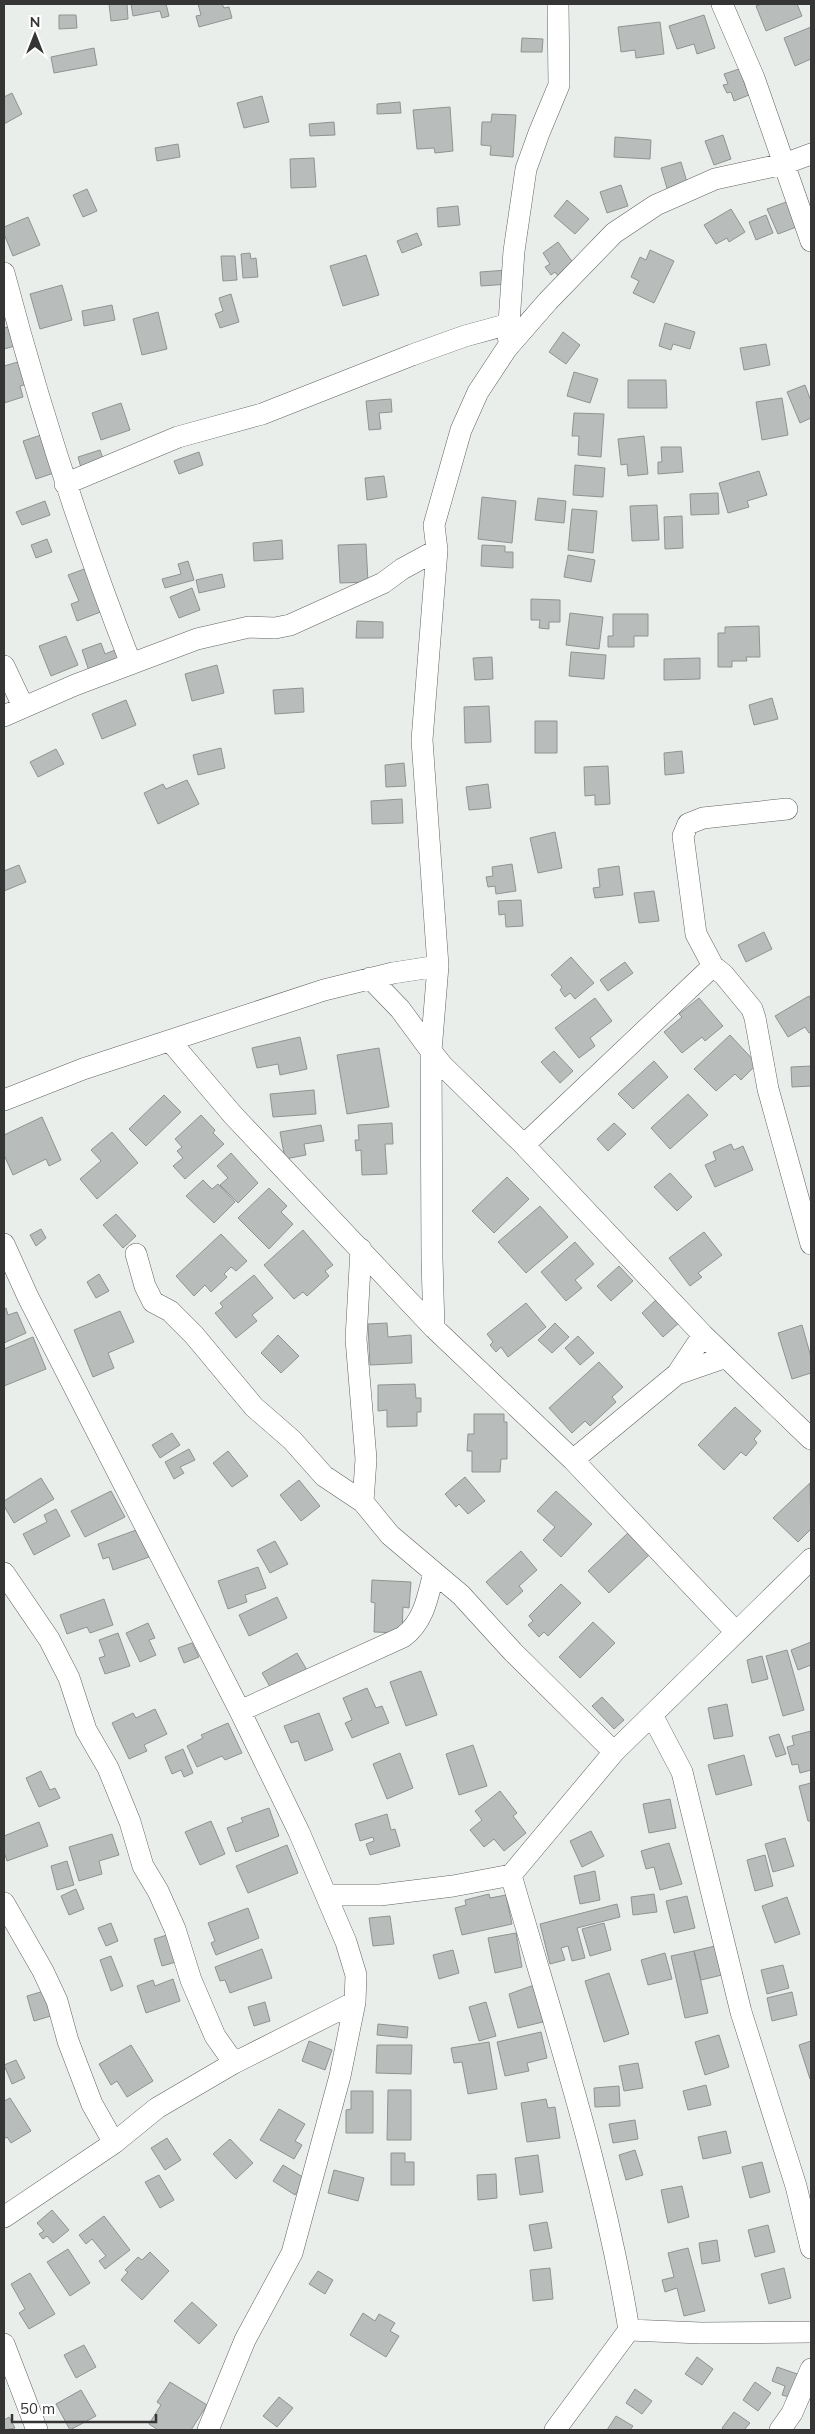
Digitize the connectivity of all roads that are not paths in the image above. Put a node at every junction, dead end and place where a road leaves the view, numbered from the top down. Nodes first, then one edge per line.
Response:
1 (558, 4) edge
2 (722, 4) edge
3 (811, 154) edge
4 (784, 164) junction
5 (811, 241) edge
6 (4, 273) edge
7 (509, 324) junction
8 (507, 348) junction
9 (65, 484) junction
10 (437, 550) junction
11 (130, 664) junction
12 (4, 666) edge
13 (24, 706) junction
14 (4, 716) edge
15 (786, 808) dead end
16 (438, 966) junction
17 (712, 966) junction
18 (370, 978) junction
19 (170, 1042) junction
20 (431, 1051) junction
21 (4, 1100) edge
22 (524, 1145) junction
23 (4, 1244) edge
24 (811, 1244) edge
25 (361, 1248) junction
26 (136, 1254) dead end
27 (434, 1328) junction
28 (703, 1335) junction
29 (726, 1357) junction
30 (677, 1374) junction
31 (811, 1439) edge
32 (573, 1460) junction
33 (363, 1502) junction
34 (810, 1568) edge
35 (434, 1572) junction
36 (4, 1573) edge
37 (736, 1632) junction
38 (240, 1711) junction
39 (652, 1715) junction
40 (614, 1752) junction
41 (511, 1875) junction
42 (326, 1895) junction
43 (4, 1903) edge
44 (355, 2002) junction
45 (234, 2063) junction
46 (114, 2143) junction
47 (4, 2217) edge
48 (811, 2248) edge
49 (629, 2330) junction
50 (811, 2332) edge
51 (4, 2344) edge
52 (811, 2369) edge
53 (37, 2430) edge
54 (210, 2430) edge
55 (555, 2430) edge
56 (780, 2430) edge

1 - 7 street
2 - 4 street
3 - 4 street
4 - 5 street
4 - 8 street
6 - 9 street
7 - 8 street
7 - 9 street
8 - 10 street
9 - 11 street
10 - 11 street
10 - 16 street
11 - 13 street
12 - 13 street
13 - 14 street
15 - 17 street
16 - 18 street
16 - 20 street
17 - 22 street
17 - 24 street
18 - 19 street
18 - 20 street
19 - 21 street
19 - 25 street
20 - 22 street
20 - 27 street
22 - 28 street
23 - 38 street
25 - 27 street
25 - 33 street
26 - 33 street
27 - 32 street
28 - 29 street
28 - 30 street
29 - 30 street
29 - 31 street
30 - 32 street
32 - 37 street
33 - 35 street
34 - 37 street
35 - 38 street
35 - 40 street
36 - 45 street
37 - 39 street
38 - 42 street
39 - 40 street
39 - 48 street
40 - 41 street
41 - 42 street
41 - 49 street
42 - 44 street
43 - 46 street
44 - 45 street
44 - 54 street
45 - 46 street
46 - 47 street
49 - 50 street
49 - 55 street
51 - 53 street
52 - 56 street

